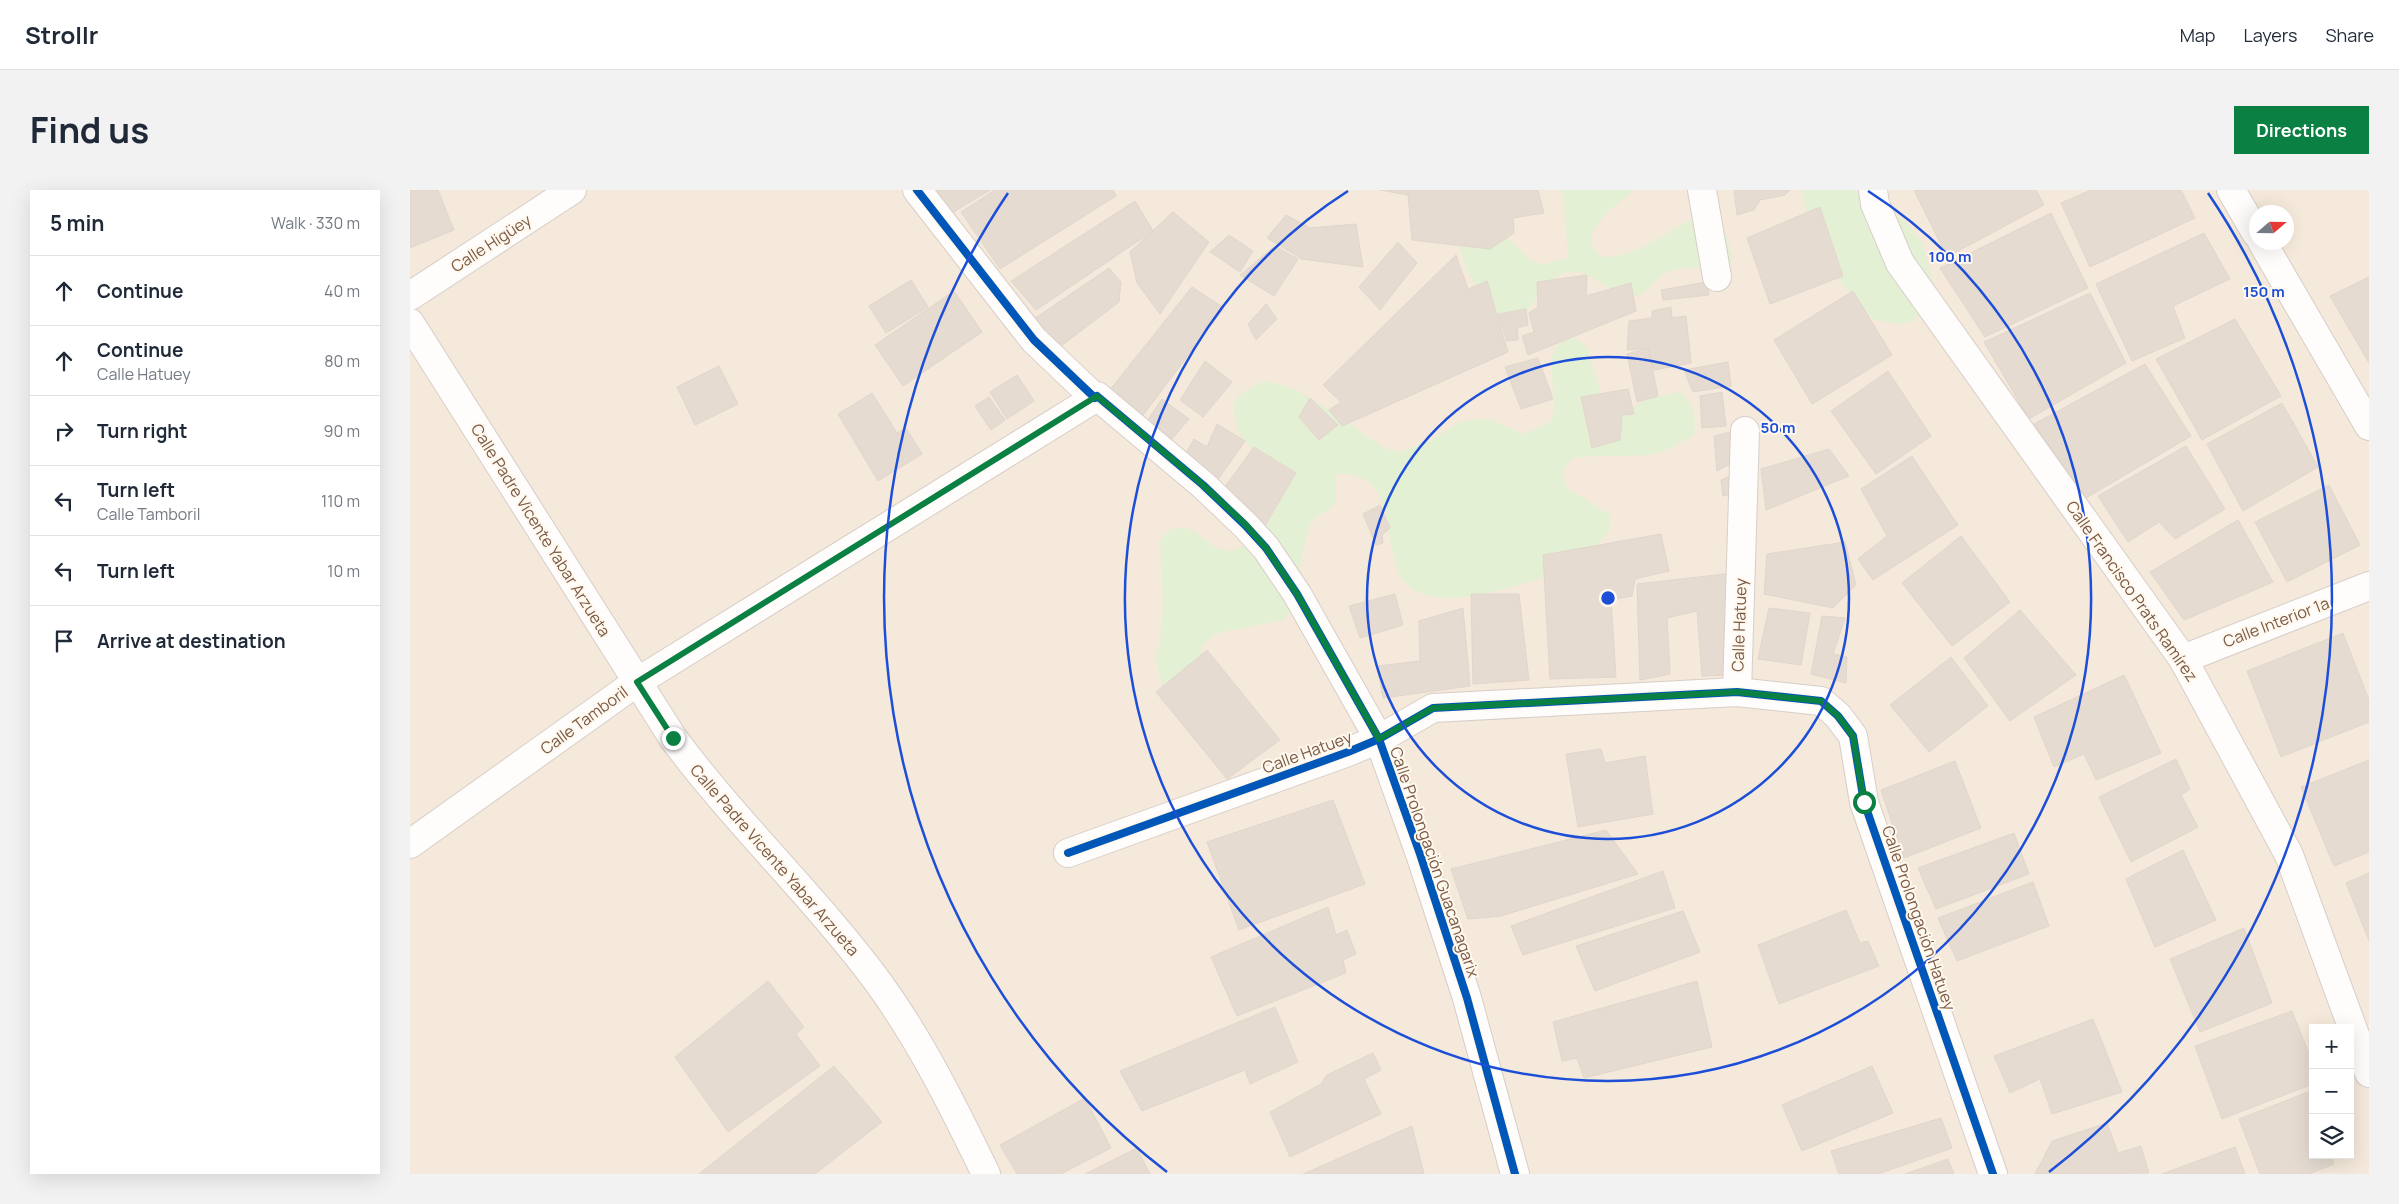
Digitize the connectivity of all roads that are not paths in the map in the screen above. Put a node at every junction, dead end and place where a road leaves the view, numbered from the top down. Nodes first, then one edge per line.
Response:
1 (572, 190) edge
2 (917, 190) edge
3 (1702, 190) edge
4 (1873, 190) edge
5 (2231, 190) edge
6 (2249, 222) edge
7 (2267, 250) edge
8 (1717, 277) dead end
9 (410, 296) edge
10 (410, 323) edge
11 (1095, 398) junction
12 (2369, 426) edge
13 (1745, 431) dead end
14 (2369, 586) edge
15 (2183, 659) junction
16 (637, 682) junction
17 (1737, 692) junction
18 (1379, 739) junction
19 (410, 844) edge
20 (1068, 853) dead end
21 (2369, 1073) edge
22 (986, 1174) edge
23 (1515, 1174) edge
24 (1993, 1174) edge

1 - 9 street, Calle Higüey
2 - 11 street, Calle Prolongación Guacanagarix
3 - 8 street
4 - 15 street, Calle Francisco Prats Ramírez
5 - 6 street
7 - 12 street
10 - 16 street, Calle Padre Vicente Yabar Arzueta
11 - 16 street, Calle Tamboril
11 - 18 street, Calle Prolongación Guacanagarix
13 - 17 street, Calle Hatuey
14 - 15 street, Calle Interior 1a
15 - 21 street, Calle Francisco Prats Ramírez
16 - 19 street, Calle Tamboril
16 - 22 street, Calle Padre Vicente Yabar Arzueta
17 - 18 street, Calle Hatuey
17 - 24 street, Calle Prolongación Hatuey
18 - 20 street, Calle Hatuey
18 - 23 street, Calle Prolongación Guacanagarix

